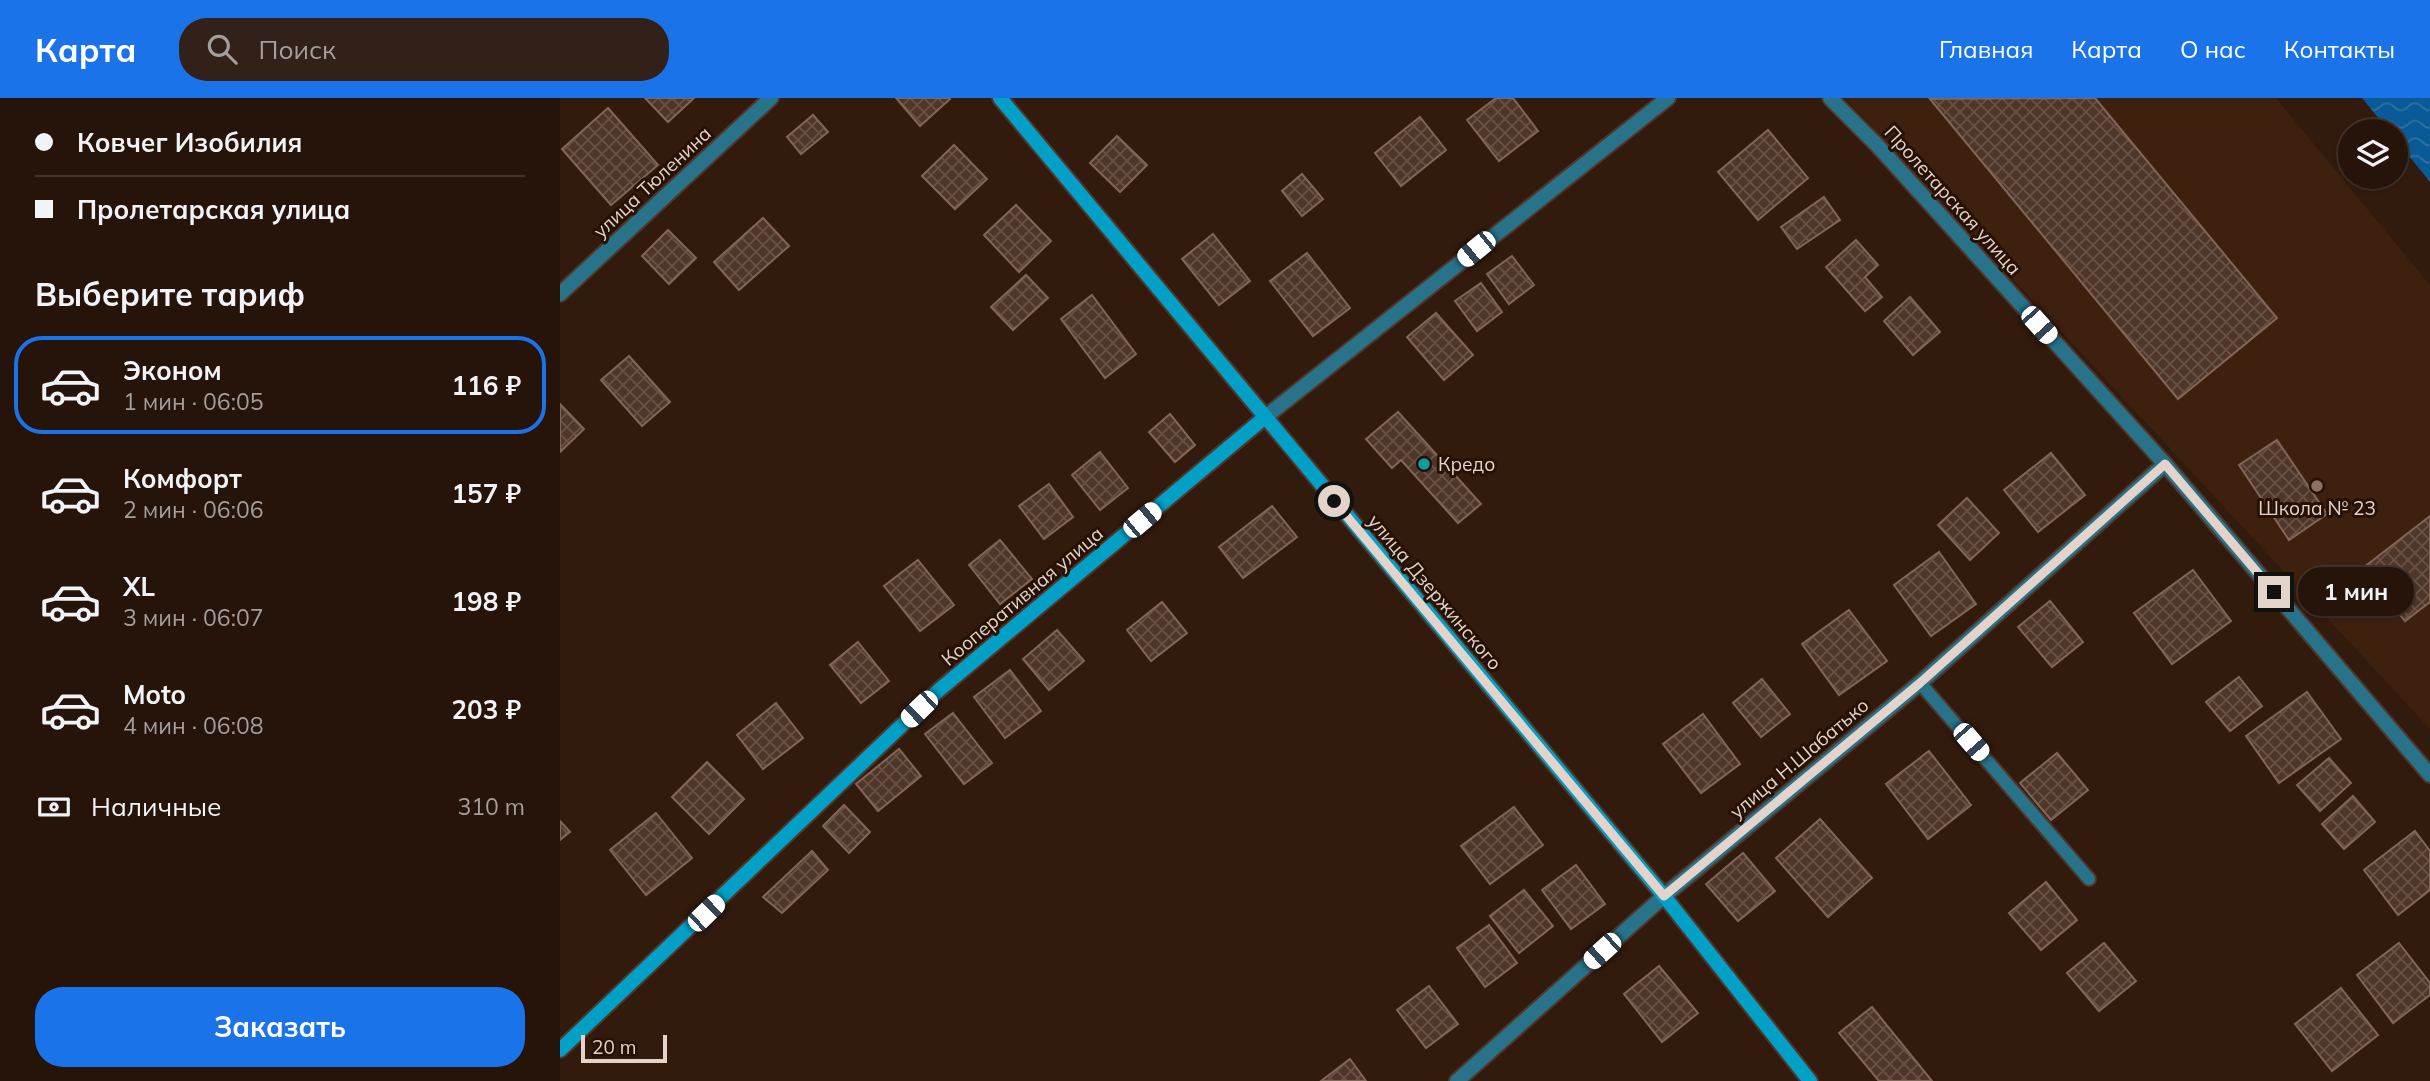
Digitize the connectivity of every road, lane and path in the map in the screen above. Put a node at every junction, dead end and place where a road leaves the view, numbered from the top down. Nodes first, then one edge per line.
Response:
1 (771, 98) edge
2 (1000, 98) edge
3 (1668, 98) edge
4 (1830, 98) edge
5 (560, 294) edge
6 (1264, 418) junction
7 (2165, 464) junction
8 (1920, 683) junction
9 (2430, 775) edge
10 (2089, 879) dead end
11 (1664, 896) junction
12 (560, 1050) edge
13 (1457, 1081) edge
14 (1810, 1081) edge

1 - 5 street, улица Тюленина
2 - 6 street, улица Дзержинского
3 - 6 street, Кооперативная улица
4 - 7 street, Пролетарская улица
6 - 11 street, улица Дзержинского
6 - 12 street, Кооперативная улица
7 - 8 street, улица Н.Шабатько
7 - 9 street, Пролетарская улица
8 - 10 lane
8 - 11 street, улица Н.Шабатько
11 - 13 street, улица Н.Шабатько
11 - 14 street, улица Дзержинского

